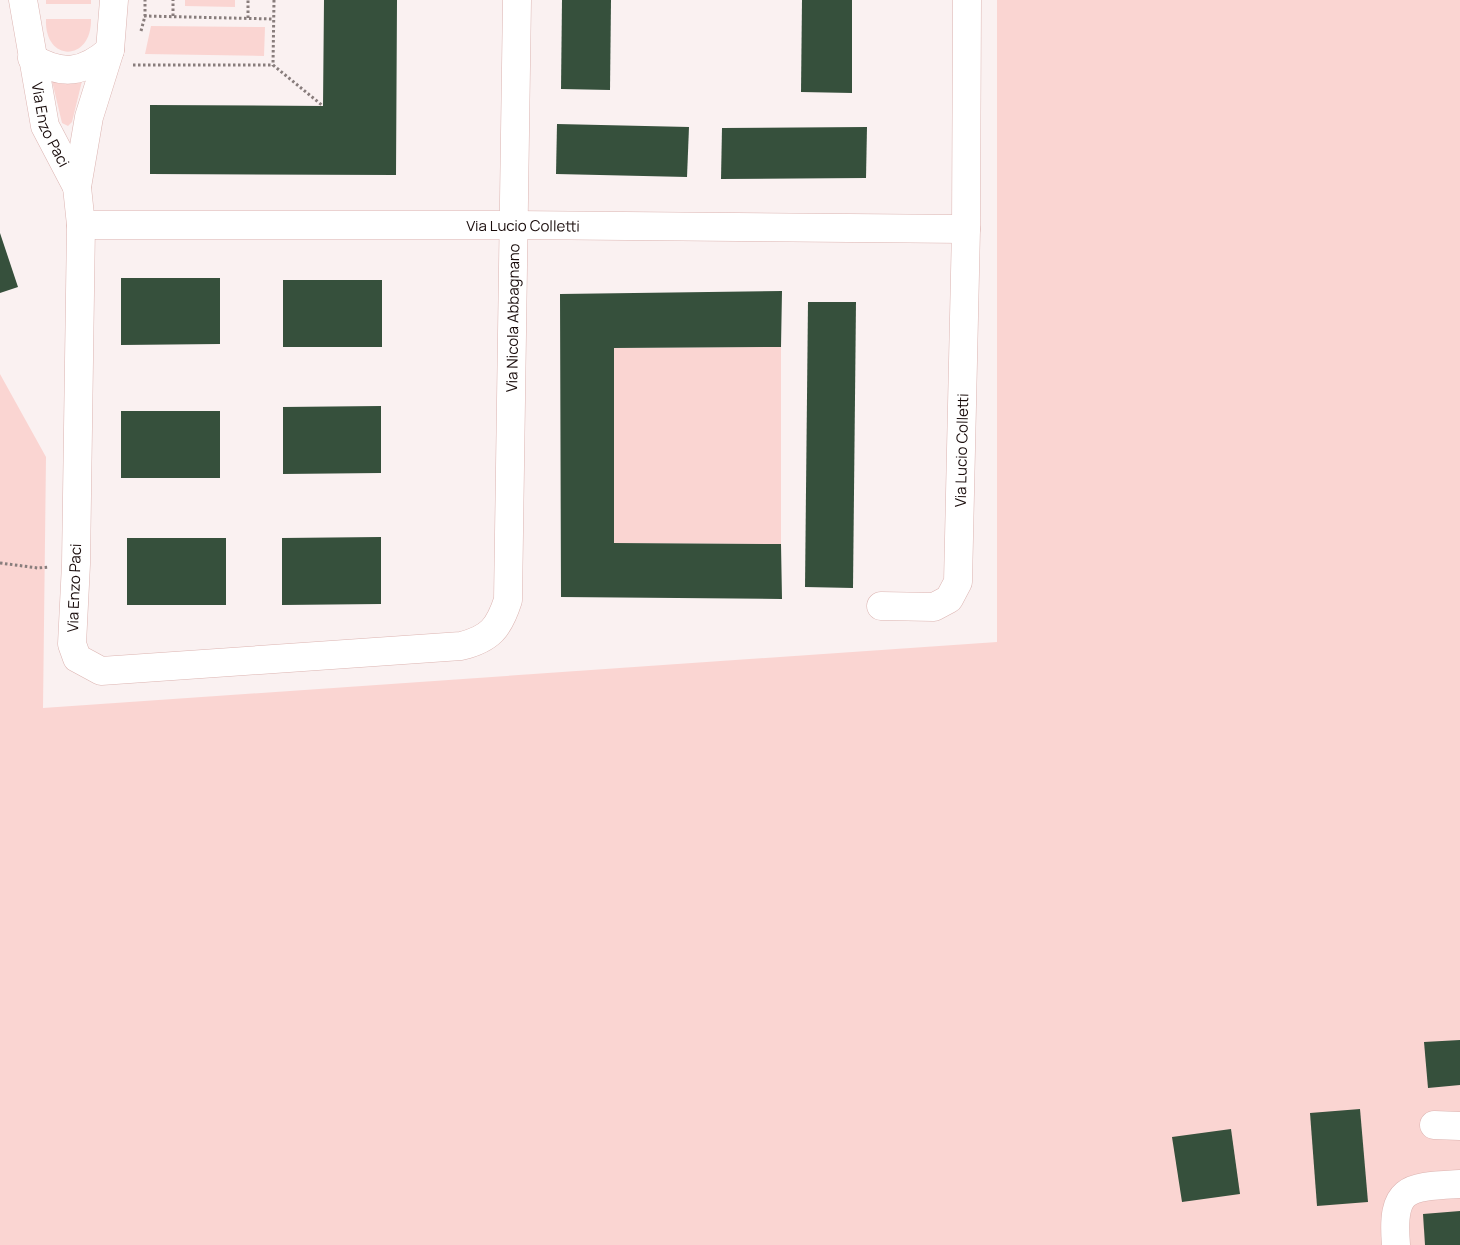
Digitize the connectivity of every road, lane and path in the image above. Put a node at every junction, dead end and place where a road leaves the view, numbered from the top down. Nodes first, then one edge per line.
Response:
1 (23, 0) edge
2 (145, 0) edge
3 (174, 0) edge
4 (248, 0) edge
5 (274, 0) edge
6 (517, 0) edge
7 (968, 0) edge
8 (114, 7) edge
9 (145, 16) junction
10 (173, 16) junction
11 (248, 18) junction
12 (273, 19) junction
13 (141, 32) dead end
14 (122, 54) junction
15 (32, 58) junction
16 (132, 65) junction
17 (272, 65) junction
18 (130, 74) dead end
19 (323, 106) dead end
20 (78, 187) junction
21 (81, 225) junction
22 (515, 225) junction
23 (966, 229) junction
24 (0, 562) edge
25 (38, 568) dead end
26 (881, 606) dead end
27 (491, 633) joint
28 (1460, 1184) edge
29 (1396, 1245) edge

1 - 15 street, Via Enzo Paci
2 - 9 path
3 - 10 path
4 - 11 path
5 - 12 path
6 - 22 street, Via Nicola Abbagnano
7 - 23 street, Via Lucio Colletti
8 - 9 path
8 - 14 street, Via Enzo Paci
9 - 10 path
9 - 13 path
10 - 11 path
11 - 12 path
12 - 17 path
14 - 15 street, Via Enzo Paci
14 - 16 path
14 - 20 street, Via Enzo Paci
15 - 20 street, Via Enzo Paci
16 - 17 path
16 - 18 path
17 - 19 path
20 - 21 street, Via Enzo Paci
21 - 22 street, Via Lucio Colletti
21 - 27 street, Via Enzo Paci
22 - 23 street, Via Lucio Colletti
22 - 27 street, Via Nicola Abbagnano
23 - 26 street, Via Lucio Colletti
24 - 25 path
28 - 29 street

